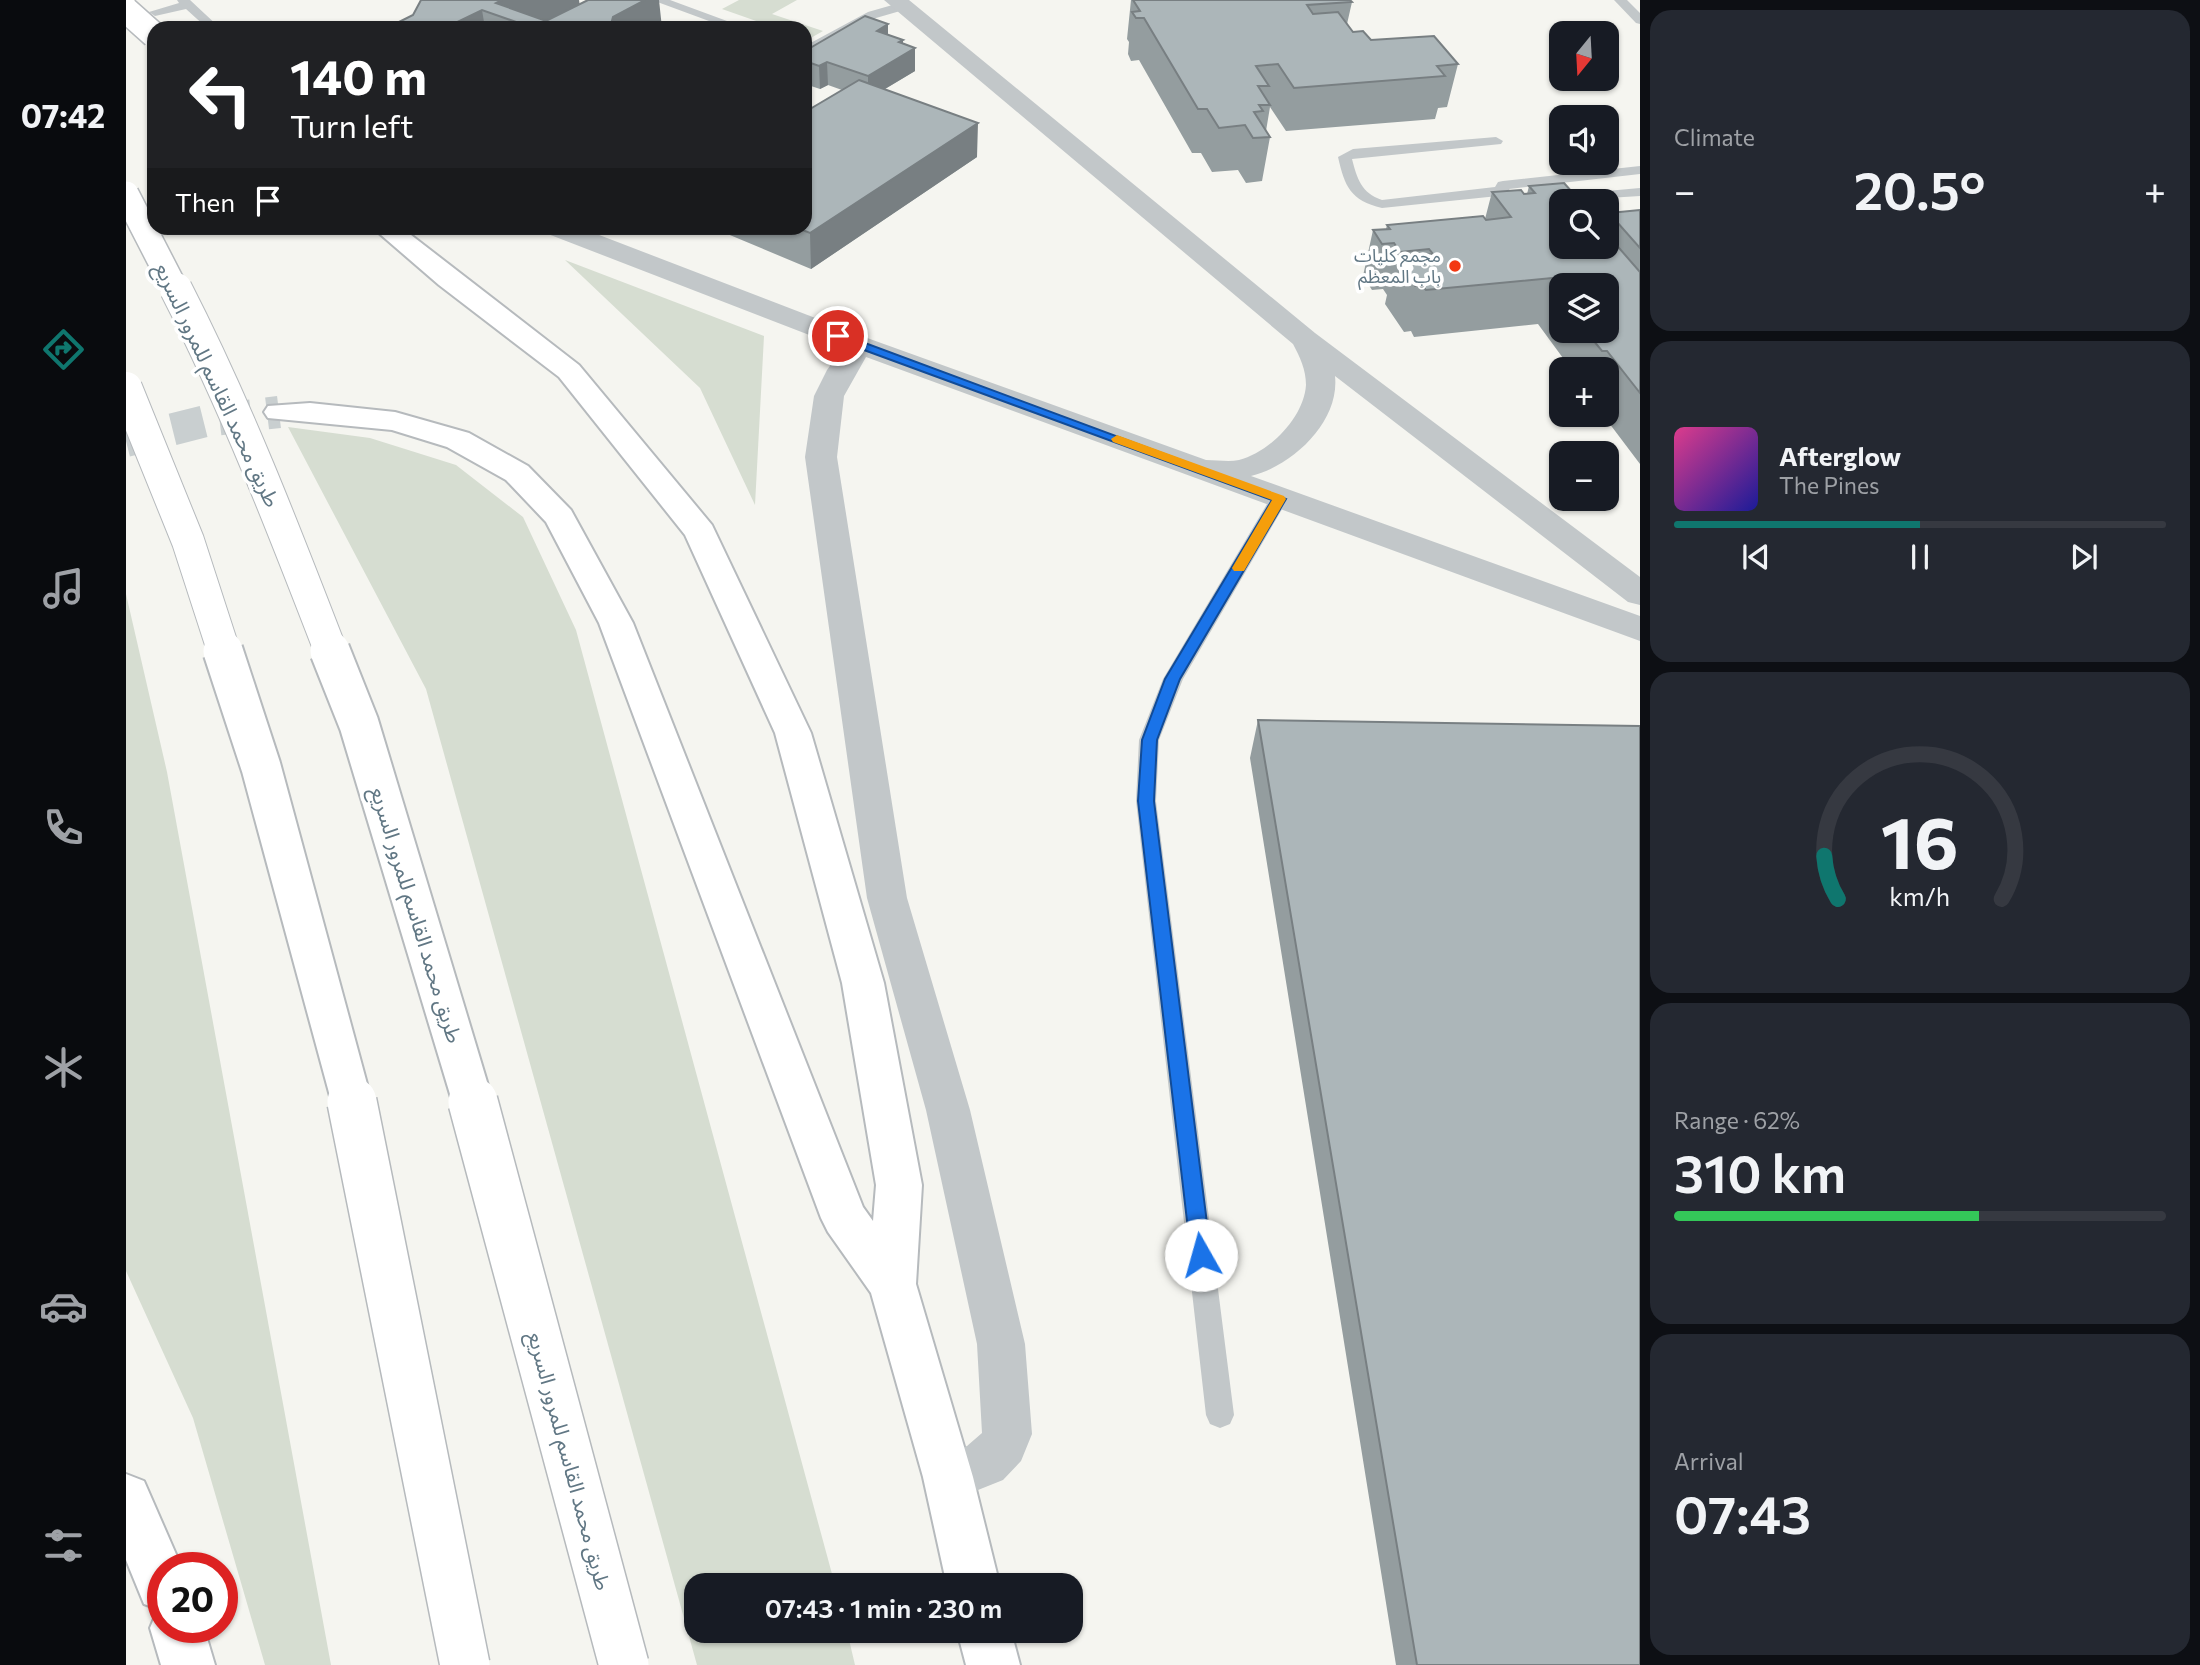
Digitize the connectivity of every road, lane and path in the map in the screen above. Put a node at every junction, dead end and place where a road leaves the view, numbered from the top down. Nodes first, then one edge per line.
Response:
1 (706, 0) edge
2 (1620, 0) edge
3 (185, 2) edge
4 (652, 2) edge
5 (899, 3) edge
6 (126, 10) edge
7 (688, 10) junction
8 (1640, 20) edge
9 (149, 21) edge
10 (159, 21) edge
11 (206, 21) edge
12 (718, 21) edge
13 (812, 49) edge
14 (1496, 141) dead end
15 (1640, 170) edge
16 (1501, 191) junction
17 (1640, 192) edge
18 (126, 194) edge
19 (147, 234) edge
20 (147, 235) edge
21 (395, 235) edge
22 (576, 235) edge
23 (1305, 339) junction
24 (860, 345) junction
25 (126, 388) edge
26 (279, 412) tunnel mouth
27 (1191, 466) junction
28 (1279, 499) junction
29 (1640, 594) edge
30 (1640, 629) edge
31 (892, 1283) junction
32 (1220, 1416) dead end
33 (948, 1478) junction
34 (126, 1499) edge
35 (149, 1552) edge
36 (971, 1573) edge
37 (181, 1643) edge
38 (988, 1643) edge
39 (188, 1665) edge
40 (465, 1665) edge
41 (624, 1665) edge
42 (993, 1665) edge

1 - 7 lane
2 - 8 lane
3 - 10 lane
3 - 11 lane
4 - 7 lane
5 - 13 lane
5 - 23 street
6 - 9 highway, bridge
7 - 12 lane
14 - 16 lane
15 - 16 lane
16 - 17 lane
18 - 19 highway, طريق محمد القاسم للمرور السريع, bridge
20 - 41 highway, طريق محمد القاسم للمرور السريع, bridge
21 - 31 highway
22 - 24 street
23 - 27 street
23 - 29 street
24 - 27 street
24 - 33 street
25 - 40 highway, bridge
26 - 31 highway
27 - 28 street
28 - 30 street
28 - 32 lane
31 - 33 highway
33 - 36 highway
34 - 35 highway
37 - 39 highway
38 - 42 highway

